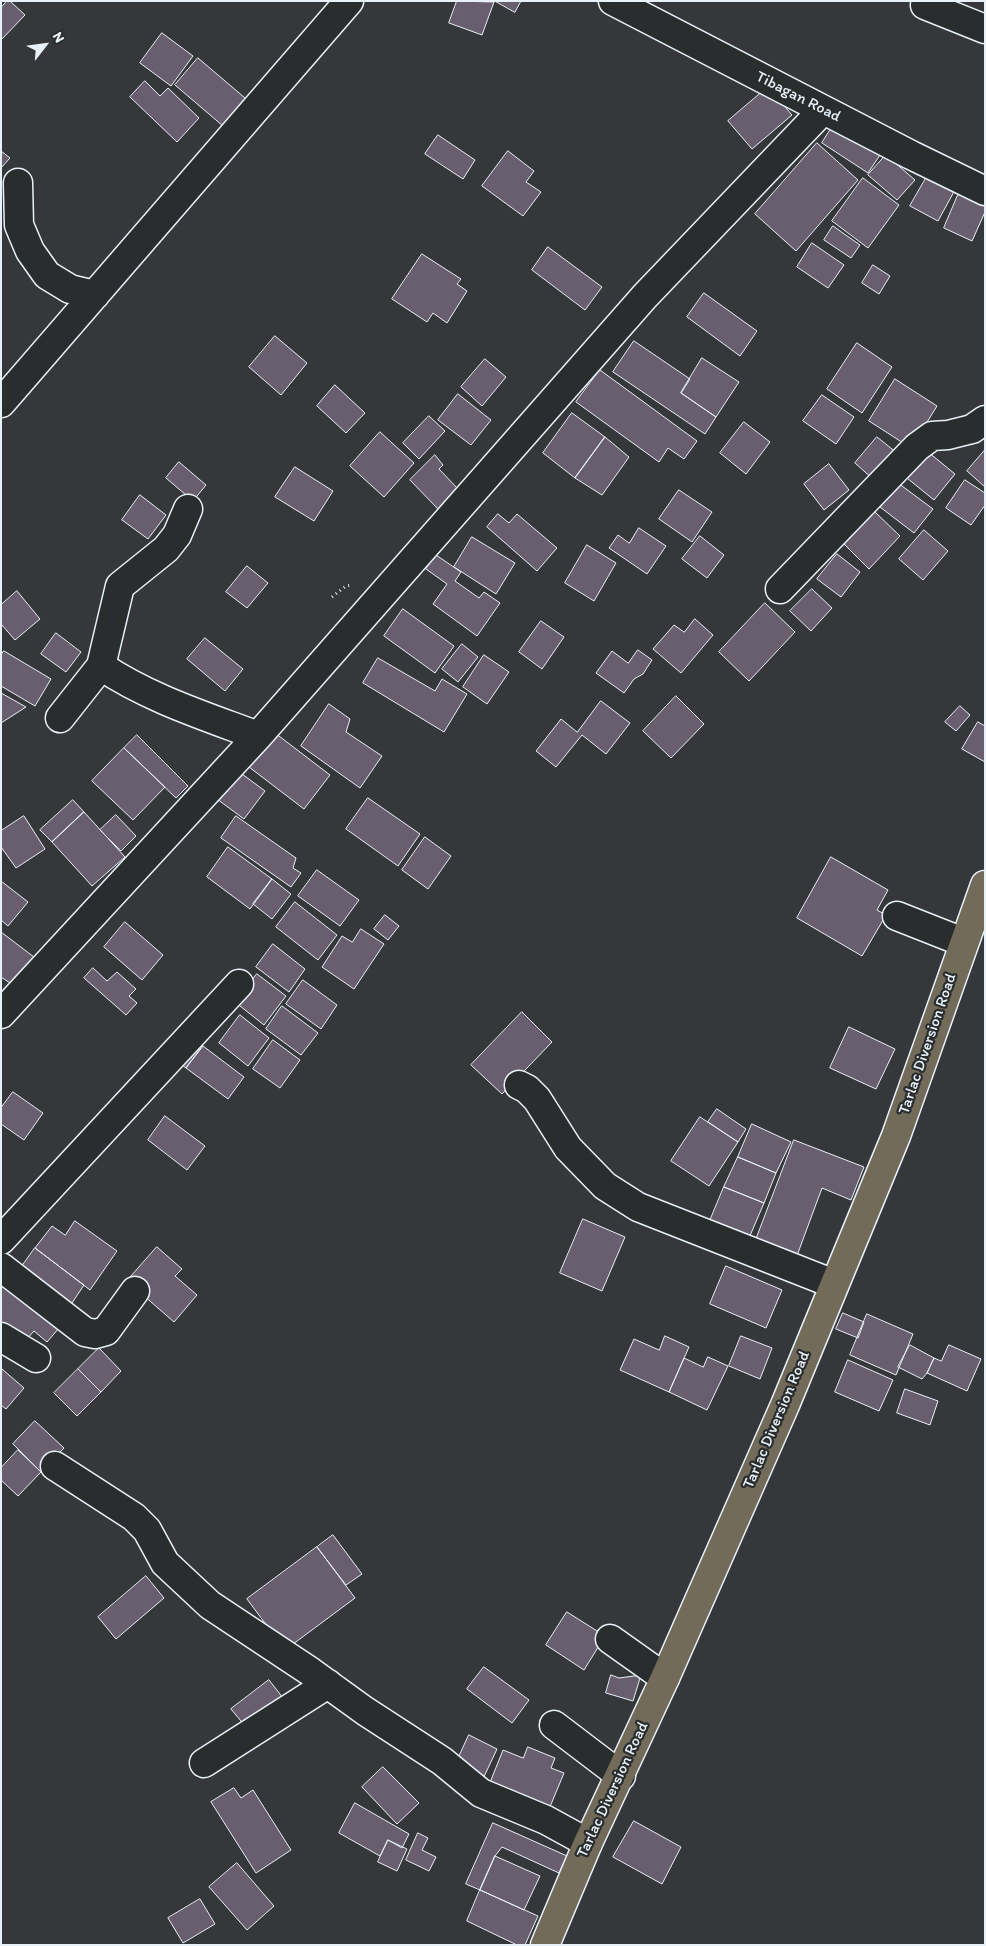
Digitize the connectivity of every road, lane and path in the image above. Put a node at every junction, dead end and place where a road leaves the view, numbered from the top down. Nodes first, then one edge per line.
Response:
1 (349, 1) edge
2 (613, 1) edge
3 (927, 1) edge
4 (985, 29) edge
5 (823, 110) junction
6 (18, 183) dead end
7 (985, 191) edge
8 (94, 295) junction
9 (4, 397) edge
10 (985, 420) edge
11 (188, 509) dead end
12 (780, 589) dead end
13 (101, 666) junction
14 (60, 718) dead end
15 (258, 736) junction
16 (985, 884) edge
17 (896, 916) dead end
18 (963, 942) junction
19 (239, 984) dead end
20 (1, 1014) edge
21 (519, 1085) dead end
22 (1, 1240) edge
23 (1, 1266) edge
24 (834, 1284) junction
25 (134, 1291) dead end
26 (1, 1337) edge
27 (36, 1358) dead end
28 (55, 1466) dead end
29 (610, 1639) dead end
30 (665, 1678) junction
31 (328, 1684) junction
32 (554, 1725) dead end
33 (204, 1763) dead end
34 (621, 1776) junction
35 (588, 1842) junction
36 (545, 1945) edge

1 - 8 street
2 - 5 street, Tibagan Road
3 - 4 street
5 - 7 street, Tibagan Road
5 - 15 street
6 - 8 street
8 - 9 street
10 - 12 street
11 - 13 street
13 - 14 street
13 - 15 street
15 - 20 street
16 - 18 main road, Tarlac Diversion Road
17 - 18 street
18 - 24 main road, Tarlac Diversion Road
19 - 22 street
21 - 24 street
23 - 25 street
24 - 30 main road, Tarlac Diversion Road
26 - 27 street
28 - 31 street
29 - 30 street
30 - 34 main road, Tarlac Diversion Road
31 - 33 street
31 - 35 street
32 - 34 street
34 - 35 main road, Tarlac Diversion Road
35 - 36 main road, Tarlac Diversion Road

